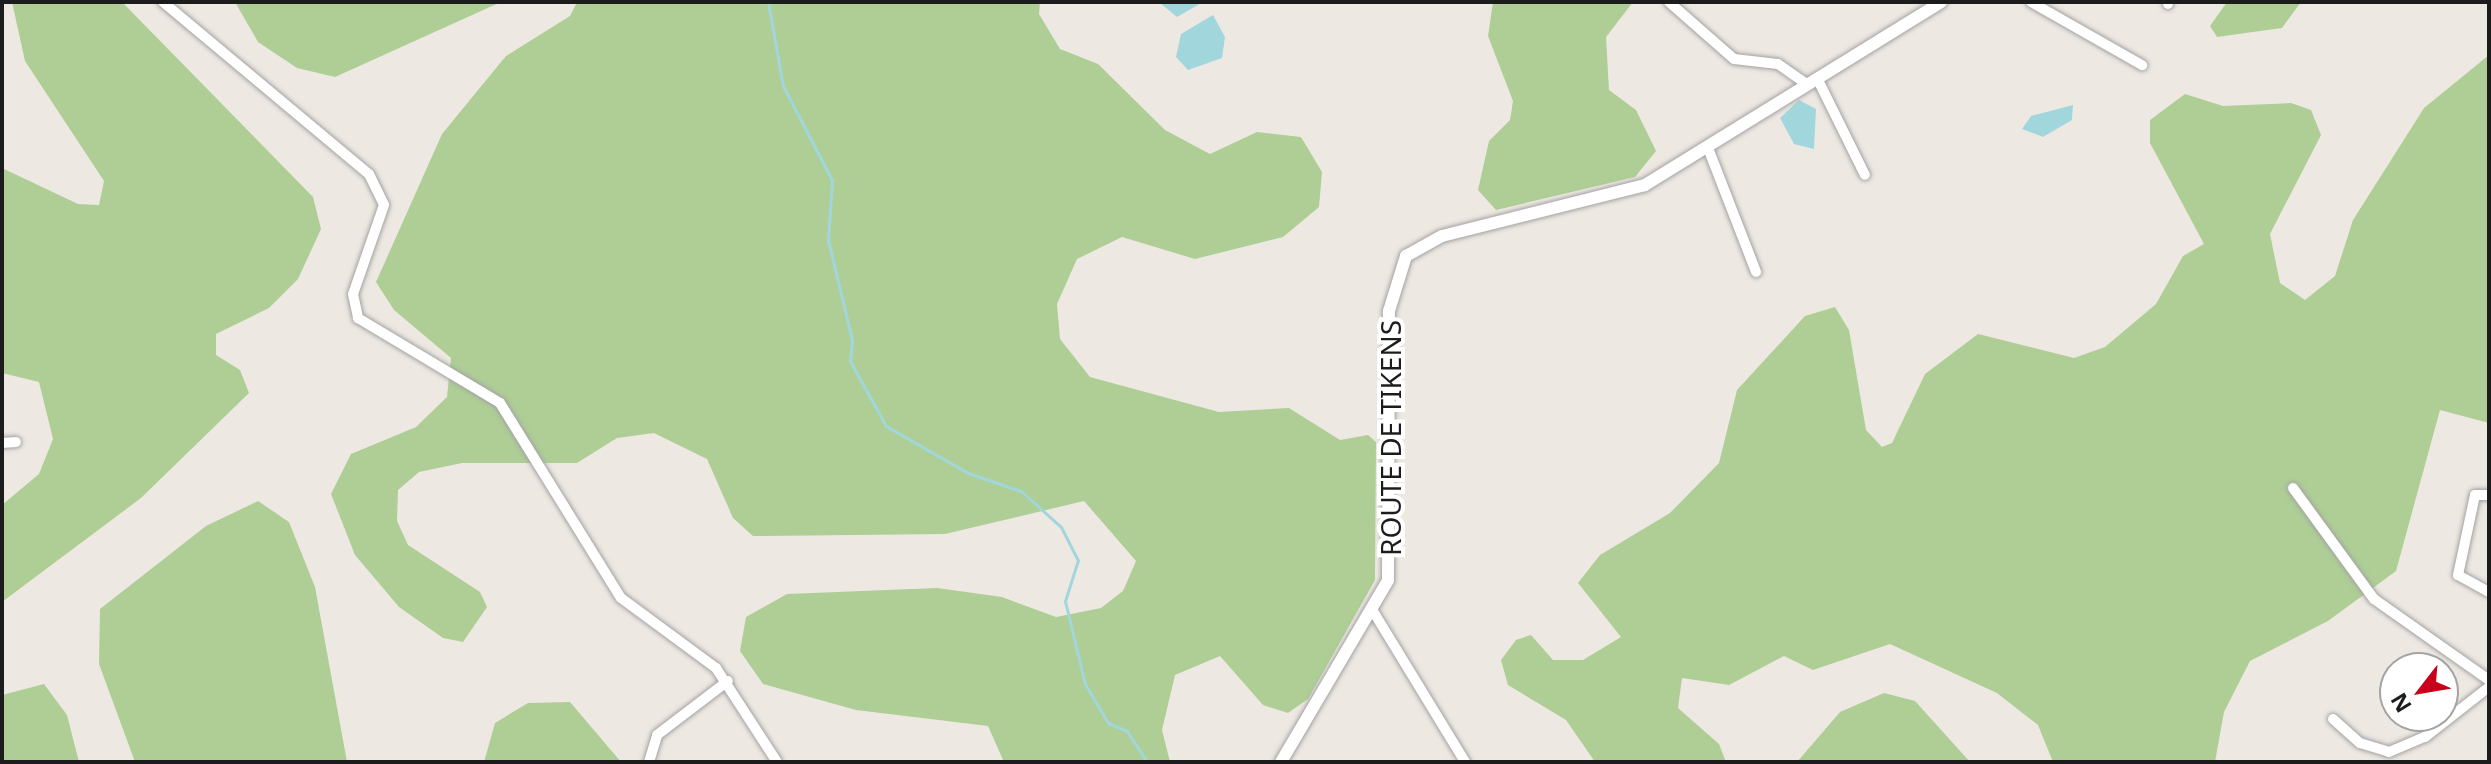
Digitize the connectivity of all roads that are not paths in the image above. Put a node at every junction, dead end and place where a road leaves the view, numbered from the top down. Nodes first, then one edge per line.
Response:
1 (163, 2) edge
2 (1669, 2) edge
3 (1941, 2) edge
4 (2031, 2) edge
5 (2142, 65) dead end
6 (1812, 81) junction
7 (1708, 148) junction
8 (1865, 175) dead end
9 (1756, 272) dead end
10 (16, 442) dead end
11 (2, 443) edge
12 (2293, 488) dead end
13 (2489, 495) edge
14 (2489, 592) edge
15 (1373, 611) junction
16 (2489, 680) edge
17 (728, 681) junction
18 (2489, 687) edge
19 (2333, 719) dead end
20 (649, 762) edge
21 (777, 762) edge
22 (1281, 762) edge
23 (1465, 762) edge

1 - 17 street
2 - 6 street
3 - 6 street, ROUTE DE TIKENS
4 - 5 street
6 - 7 street, ROUTE DE TIKENS
6 - 8 street
7 - 9 street
7 - 15 street, ROUTE DE TIKENS
10 - 11 street
12 - 16 street
13 - 14 street
15 - 22 street, ROUTE DE TIKENS
15 - 23 street
17 - 20 street
17 - 21 street
18 - 19 street

